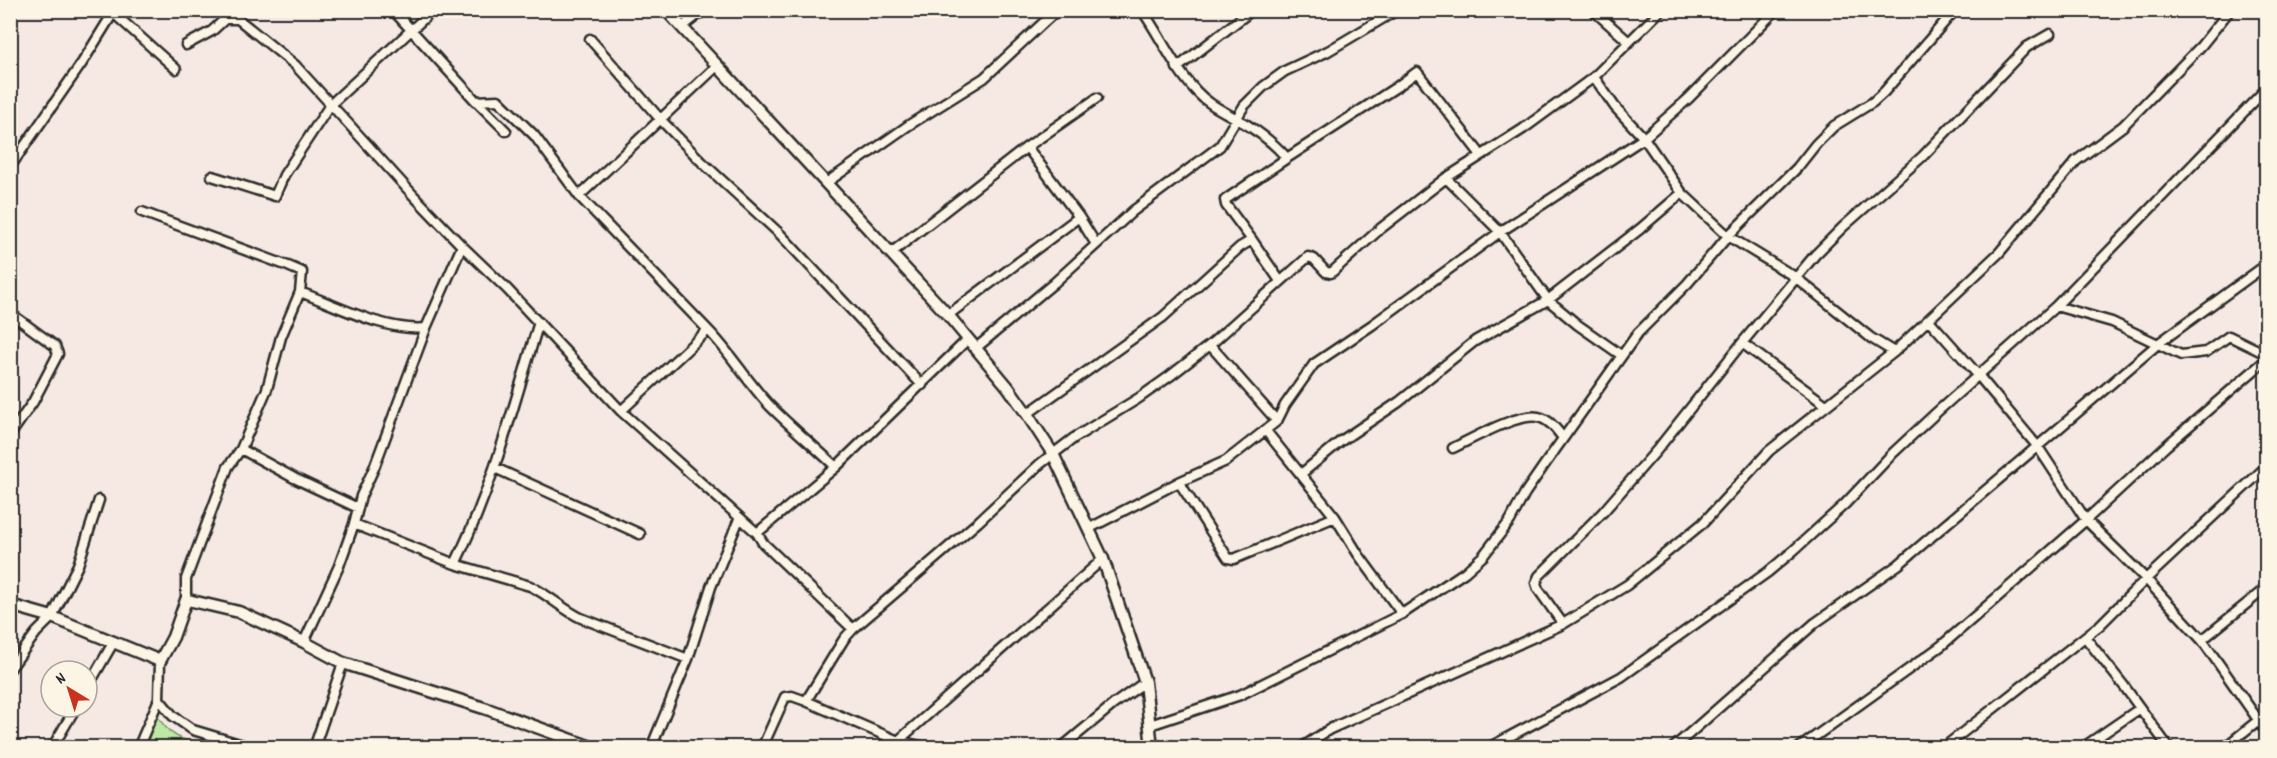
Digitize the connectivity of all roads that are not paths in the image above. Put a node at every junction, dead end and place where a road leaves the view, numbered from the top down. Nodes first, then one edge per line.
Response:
1 (393, 10) edge
2 (433, 10) edge
3 (666, 10) edge
4 (704, 10) edge
5 (1057, 10) edge
6 (1142, 10) edge
7 (1252, 10) edge
8 (1397, 10) edge
9 (1593, 10) edge
10 (1661, 10) edge
11 (1776, 10) edge
12 (1955, 10) edge
13 (2230, 10) edge
14 (112, 12) edge
15 (682, 27) junction
16 (411, 29) junction
17 (2050, 34) dead end
18 (590, 39) dead end
19 (1629, 42) junction
20 (186, 45) dead end
21 (718, 65) junction
22 (1177, 68) junction
23 (176, 69) dead end
24 (1594, 77) junction
25 (2266, 89) edge
26 (1097, 98) dead end
27 (476, 101) junction
28 (330, 105) junction
29 (1236, 118) junction
30 (661, 120) junction
31 (506, 130) dead end
32 (1644, 138) junction
33 (1027, 147) junction
34 (1481, 155) junction
35 (1287, 159) junction
36 (10, 167) edge
37 (212, 176) dead end
38 (1446, 178) junction
39 (826, 183) junction
40 (1682, 193) junction
41 (579, 196) junction
42 (142, 212) dead end
43 (1079, 217) junction
44 (1500, 232) junction
45 (1728, 236) junction
46 (1252, 240) junction
47 (1096, 244) junction
48 (462, 246) junction
49 (891, 253) junction
50 (2266, 265) edge
51 (1796, 277) junction
52 (1280, 281) junction
53 (300, 292) junction
54 (1548, 300) junction
55 (2056, 306) junction
56 (10, 313) edge
57 (948, 315) junction
58 (1929, 320) junction
59 (539, 322) junction
60 (426, 328) junction
61 (708, 330) junction
62 (968, 339) junction
63 (1742, 343) junction
64 (2159, 343) junction
65 (1210, 345) junction
66 (976, 348) junction
67 (1894, 352) junction
68 (2266, 354) edge
69 (1621, 355) junction
70 (2266, 360) edge
71 (1978, 375) junction
72 (922, 385) junction
73 (1827, 405) junction
74 (621, 411) junction
75 (1027, 414) junction
76 (1277, 421) junction
77 (1266, 431) junction
78 (10, 435) edge
79 (1563, 438) junction
80 (2038, 447) junction
81 (1453, 448) dead end
82 (241, 449) junction
83 (1053, 454) junction
84 (837, 466) junction
85 (2266, 467) edge
86 (495, 468) junction
87 (1301, 474) junction
88 (1179, 482) junction
89 (99, 500) dead end
90 (358, 508) junction
91 (1335, 517) junction
92 (739, 519) junction
93 (2086, 520) junction
94 (354, 524) junction
95 (1090, 528) junction
96 (758, 533) junction
97 (640, 534) dead end
98 (1104, 559) junction
99 (455, 564) junction
100 (2145, 579) junction
101 (2266, 588) edge
102 (186, 600) junction
103 (10, 605) edge
104 (1402, 614) junction
105 (52, 617) junction
106 (1563, 624) junction
107 (853, 629) junction
108 (2085, 637) junction
109 (2202, 640) junction
110 (304, 642) junction
111 (113, 643) junction
112 (688, 659) junction
113 (160, 661) junction
114 (343, 663) junction
115 (99, 667) edge
116 (10, 669) edge
117 (1145, 682) junction
118 (159, 699) junction
119 (806, 701) junction
120 (2139, 709) junction
121 (2266, 714) edge
122 (69, 719) edge
123 (2259, 721) junction
124 (1150, 725) junction
125 (2266, 731) edge
126 (898, 741) junction
127 (52, 747) edge
128 (138, 747) edge
129 (253, 747) edge
130 (314, 747) edge
131 (594, 747) edge
132 (651, 747) edge
133 (762, 747) edge
134 (930, 747) edge
135 (1061, 747) edge
136 (1152, 747) edge
137 (1301, 747) edge
138 (1488, 747) edge
139 (1673, 747) edge
140 (1799, 747) edge
141 (1943, 747) edge
142 (2082, 747) edge
143 (2169, 747) edge
144 (2224, 747) edge

1 - 16 street
2 - 16 street
3 - 15 main road
4 - 15 street
5 - 39 street
6 - 22 street
7 - 22 street
8 - 29 street
9 - 19 street
10 - 19 street
11 - 32 street
12 - 45 street
13 - 58 street
14 - 23 street
14 - 36 street
15 - 21 main road
16 - 27 street
16 - 28 street
17 - 51 street
18 - 30 street
19 - 24 street
20 - 28 street
21 - 30 street
21 - 39 main road
22 - 29 street
24 - 32 street
24 - 34 street
25 - 55 street
26 - 33 street
27 - 31 street
27 - 41 street
28 - 37 street
28 - 48 street
29 - 35 street
29 - 47 street
30 - 41 street
30 - 72 street
32 - 40 street
32 - 44 street
33 - 43 street
33 - 49 street
34 - 35 street
34 - 38 street
35 - 46 street
38 - 44 street
38 - 52 street
39 - 49 main road
40 - 45 street
40 - 54 street
41 - 61 street
42 - 53 street
43 - 47 street
43 - 57 street
44 - 54 street
44 - 76 street
45 - 51 street
45 - 69 street
46 - 52 street
46 - 75 street
47 - 66 street
48 - 59 street
48 - 60 street
49 - 57 main road
50 - 64 street
51 - 63 street
51 - 67 street
52 - 65 street
53 - 60 street
53 - 82 street
54 - 69 street
54 - 87 street
55 - 64 street
55 - 71 street
56 - 78 street
57 - 62 main road
58 - 67 street
58 - 71 street
59 - 74 street
59 - 86 street
60 - 90 street
61 - 74 street
61 - 84 street
62 - 66 main road
62 - 72 street
63 - 73 street
63 - 106 street
64 - 68 street
64 - 80 street
65 - 76 street
65 - 83 street
66 - 75 main road
67 - 73 street
69 - 79 street
70 - 93 street
71 - 80 street
71 - 138 street
72 - 84 street
73 - 106 street
74 - 92 street
75 - 83 main road
76 - 77 street
77 - 87 street
77 - 88 street
79 - 81 street
79 - 104 street
80 - 93 street
80 - 139 street
82 - 90 street
82 - 102 street
83 - 95 main road
83 - 107 street
84 - 96 street
85 - 100 street
86 - 97 street
86 - 99 street
87 - 91 street
88 - 91 street
88 - 95 street
89 - 105 street
90 - 94 street
91 - 104 street
92 - 96 street
92 - 112 street
93 - 100 street
93 - 140 street
94 - 99 street
94 - 110 street
95 - 98 main road
96 - 107 street
98 - 117 main road
98 - 126 street
99 - 112 street
100 - 108 street
100 - 109 street
101 - 109 street
102 - 110 main road
102 - 113 main road
103 - 105 main road
104 - 124 street
105 - 111 main road
105 - 116 street
106 - 137 street
107 - 119 street
108 - 120 street
108 - 141 street
109 - 123 street
110 - 114 main road
111 - 113 main road
111 - 115 street
112 - 132 street
113 - 118 street
114 - 130 street
114 - 131 main road
117 - 124 main road
117 - 135 street
118 - 128 street
118 - 129 street
119 - 126 street
119 - 133 street
120 - 142 street
120 - 143 street
121 - 123 street
122 - 127 street
123 - 125 street
123 - 144 street
124 - 136 main road
126 - 134 street

